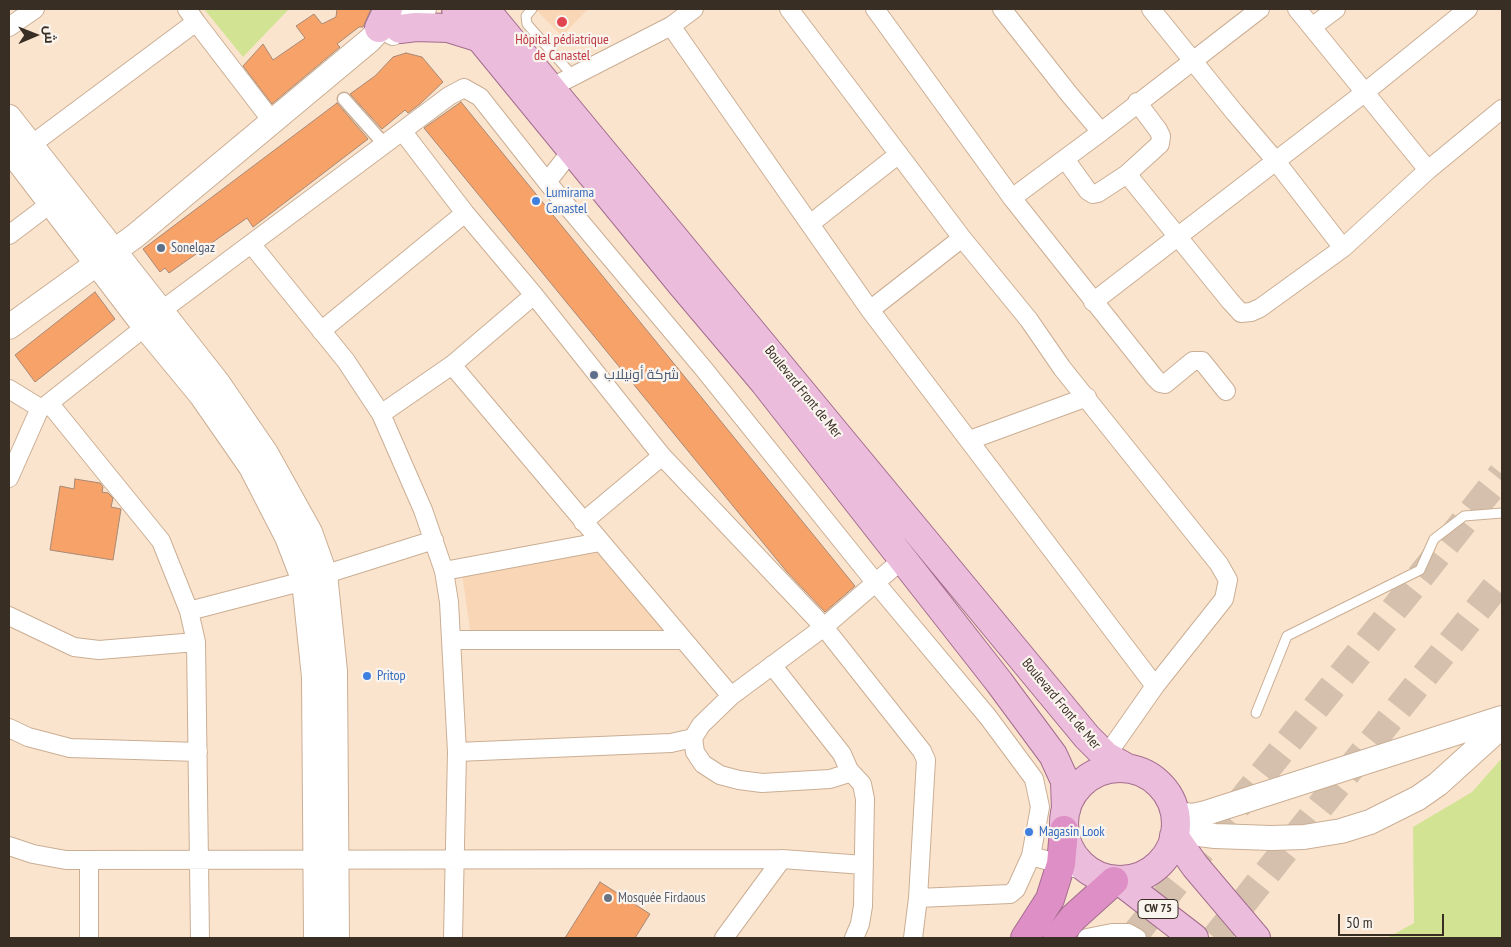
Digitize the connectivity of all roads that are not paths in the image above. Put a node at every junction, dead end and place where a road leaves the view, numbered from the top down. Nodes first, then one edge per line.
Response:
1 (35, 9) edge
2 (424, 9) edge
3 (456, 9) edge
4 (485, 9) edge
5 (532, 9) edge
6 (694, 9) edge
7 (789, 9) edge
8 (875, 9) edge
9 (1002, 9) edge
10 (1151, 9) edge
11 (1260, 9) edge
12 (1297, 9) edge
13 (1336, 9) edge
14 (1468, 9) edge
15 (192, 15) edge
16 (387, 23) edge
17 (671, 26) junction
18 (9, 27) edge
19 (1312, 27) junction
20 (480, 38) junction
21 (1195, 61) junction
22 (562, 82) junction
23 (1364, 93) junction
24 (344, 100) dead end
25 (1137, 102) junction
26 (1502, 109) edge
27 (9, 117) edge
28 (272, 121) junction
29 (403, 132) junction
30 (1102, 132) junction
31 (384, 145) junction
32 (20, 147) edge
33 (572, 150) junction
34 (899, 154) junction
35 (1065, 159) junction
36 (1275, 160) junction
37 (1428, 170) junction
38 (1126, 174) junction
39 (547, 182) junction
40 (1012, 198) junction
41 (50, 204) junction
42 (465, 213) junction
43 (810, 224) junction
44 (9, 235) edge
45 (1177, 236) junction
46 (962, 238) junction
47 (252, 245) junction
48 (1342, 248) junction
49 (106, 257) junction
50 (534, 294) junction
51 (1093, 302) junction
52 (870, 310) junction
53 (153, 319) junction
54 (9, 327) edge
55 (321, 331) junction
56 (452, 365) junction
57 (9, 389) edge
58 (1226, 391) dead end
59 (1087, 397) junction
60 (45, 405) junction
61 (381, 414) junction
62 (970, 440) junction
63 (662, 456) junction
64 (9, 478) edge
65 (1502, 513) edge
66 (583, 522) junction
67 (434, 540) junction
68 (600, 542) junction
69 (903, 559) junction
70 (444, 571) junction
71 (315, 577) junction
72 (874, 582) junction
73 (189, 610) junction
74 (9, 616) edge
75 (824, 627) junction
76 (451, 640) junction
77 (683, 640) junction
78 (196, 642) junction
79 (772, 665) junction
80 (1155, 686) junction
81 (731, 696) junction
82 (1256, 713) dead end
83 (1502, 718) edge
84 (1502, 726) edge
85 (9, 728) edge
86 (693, 738) junction
87 (198, 752) junction
88 (457, 752) junction
89 (1116, 762) junction
90 (849, 770) junction
91 (1065, 820) junction
92 (1175, 827) junction
93 (9, 846) edge
94 (1031, 856) junction
95 (198, 859) junction
96 (326, 859) junction
97 (454, 859) junction
98 (782, 859) junction
99 (90, 860) junction
100 (1061, 864) junction
101 (864, 865) junction
102 (1109, 878) junction
103 (918, 898) junction
104 (89, 938) edge
105 (200, 938) edge
106 (316, 938) edge
107 (337, 938) edge
108 (453, 938) edge
109 (724, 938) edge
110 (854, 938) edge
111 (913, 938) edge
112 (1026, 938) edge
113 (1057, 938) edge
114 (1088, 938) edge
115 (1137, 938) edge
116 (1194, 938) edge
117 (1256, 938) edge

1 - 18 street
2 - 16 main road
3 - 20 main road
4 - 22 main road, Boulevard Front de Mer
5 - 22 lane
6 - 17 street
7 - 34 street
8 - 40 street
9 - 30 street
10 - 21 street
11 - 21 street
12 - 19 street
13 - 19 street
14 - 23 street
15 - 28 street
15 - 32 street
16 - 20 main road
16 - 28 main road
17 - 22 street
17 - 43 street
19 - 23 street
20 - 33 main road
21 - 25 street
21 - 36 street
22 - 89 main road, Boulevard Front de Mer
23 - 36 street
23 - 37 street
24 - 31 street
25 - 30 street
25 - 38 street
26 - 37 street
27 - 32 main road
28 - 49 main road
29 - 31 street
29 - 39 street
29 - 42 street
30 - 35 street
31 - 47 street
32 - 41 main road
32 - 49 main road
33 - 39 street
33 - 69 main road
34 - 43 street
34 - 46 street
35 - 38 street
35 - 40 street
36 - 45 street
36 - 48 street
37 - 48 street
38 - 45 street
39 - 72 street
40 - 51 street
41 - 44 street
41 - 49 main road
42 - 50 street
42 - 55 street
43 - 52 street
45 - 48 street
45 - 51 street
46 - 52 street
46 - 59 street
47 - 53 street
47 - 55 street
49 - 53 main road
49 - 54 main road
50 - 56 street
50 - 63 street
51 - 58 street
52 - 62 street
53 - 60 street
53 - 71 main road
55 - 61 street
56 - 61 street
56 - 66 street
57 - 60 street
59 - 62 street
59 - 80 street
60 - 64 street
60 - 73 street
61 - 67 street
62 - 80 street
63 - 66 street
63 - 75 street
65 - 82 lane
66 - 68 street
67 - 70 street
67 - 71 street
68 - 70 street
68 - 77 street
69 - 72 street
69 - 91 main road
70 - 76 street
71 - 73 street
71 - 96 main road
72 - 75 street
72 - 94 street
73 - 78 street
74 - 78 street
75 - 79 street
75 - 103 street
76 - 77 street
76 - 88 street
77 - 81 street
78 - 87 street
79 - 81 street
79 - 90 street
80 - 89 street
81 - 86 street
83 - 92 main road
84 - 92 main road
85 - 87 street
86 - 88 street
86 - 90 street
87 - 95 street
88 - 97 street
89 - 91 main road
89 - 92 main road
90 - 101 street
91 - 100 highway
91 - 102 main road
92 - 102 main road
92 - 117 main road
93 - 99 street
94 - 100 street
94 - 103 street
95 - 96 street
95 - 99 street
95 - 105 street
96 - 97 street
96 - 106 main road
96 - 107 main road
97 - 98 street
97 - 108 street
98 - 101 street
98 - 109 street
99 - 104 street
100 - 102 street
100 - 112 highway
101 - 110 street
102 - 113 highway
102 - 116 main road, CW 75
103 - 111 street
114 - 115 street

